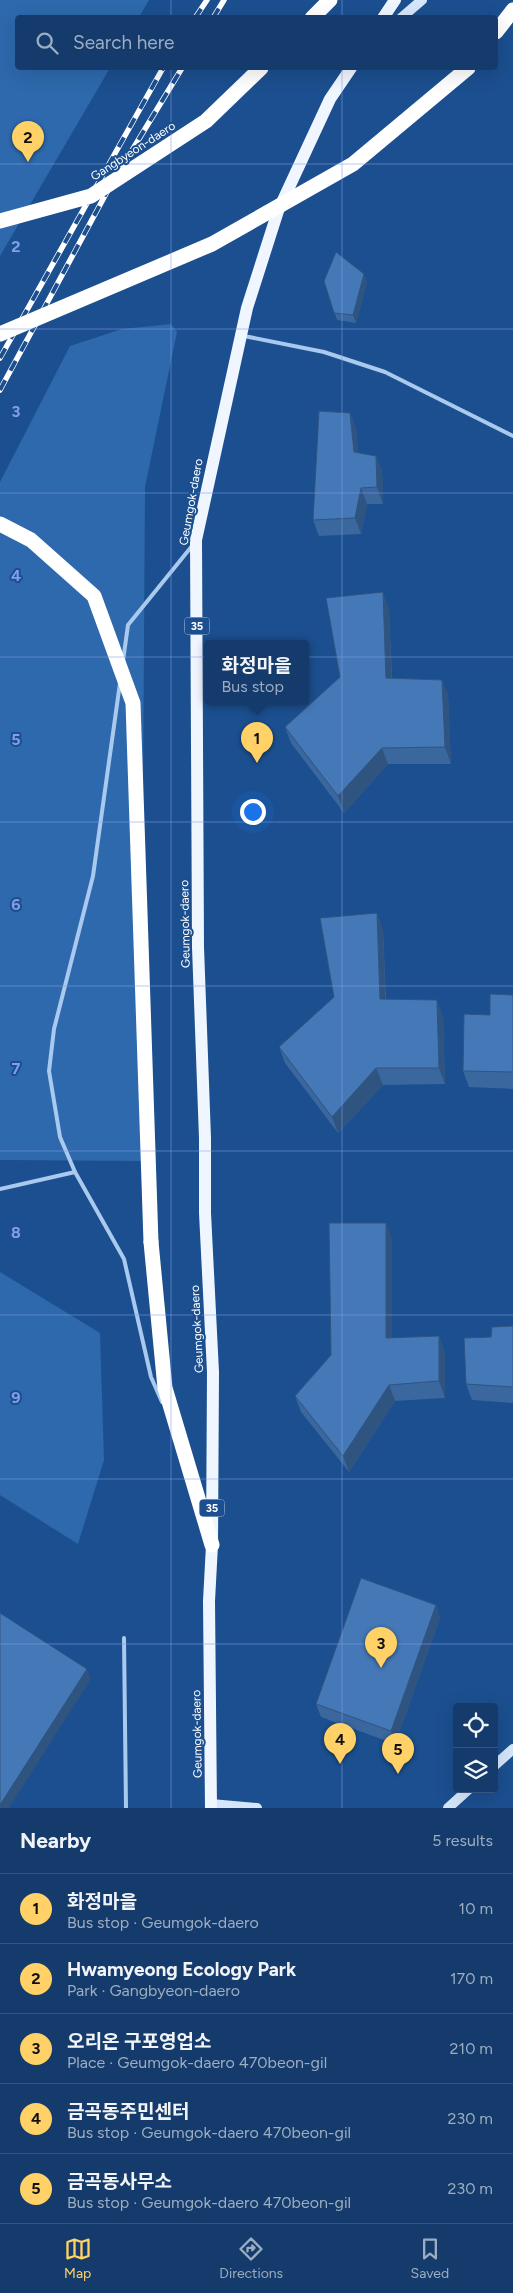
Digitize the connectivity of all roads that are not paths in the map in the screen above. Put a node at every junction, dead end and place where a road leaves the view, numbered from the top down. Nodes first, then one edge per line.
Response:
1 (330, 0) edge
2 (394, 0) edge
3 (422, 0) edge
4 (513, 10) edge
5 (315, 15) edge
6 (385, 15) edge
7 (404, 15) edge
8 (498, 29) edge
9 (259, 70) edge
10 (350, 70) edge
11 (466, 70) edge
12 (0, 221) edge
13 (0, 334) edge
14 (242, 335) junction
15 (513, 436) edge
16 (0, 524) edge
17 (196, 540) junction
18 (75, 1172) junction
19 (0, 1189) edge
20 (184, 1450) junction
21 (212, 1544) junction
22 (124, 1638) dead end
23 (513, 1749) edge
24 (498, 1762) edge
25 (465, 1793) edge
26 (211, 1806) edge
27 (126, 1808) edge
28 (257, 1808) edge
29 (448, 1808) edge

1 - 5 highway
2 - 6 main road
3 - 7 street
4 - 8 highway
9 - 12 highway, Gangbyeon-daero, bridge
10 - 14 main road, Geumgok-daero / 35
11 - 13 highway, bridge
14 - 15 lane
14 - 17 main road, Geumgok-daero / 35
16 - 20 highway, bridge
17 - 18 lane
17 - 21 main road, Geumgok-daero / 35
18 - 19 lane
18 - 20 lane
20 - 21 highway
21 - 26 main road, Geumgok-daero / 35
22 - 27 lane
23 - 24 street
25 - 29 street
26 - 28 street

